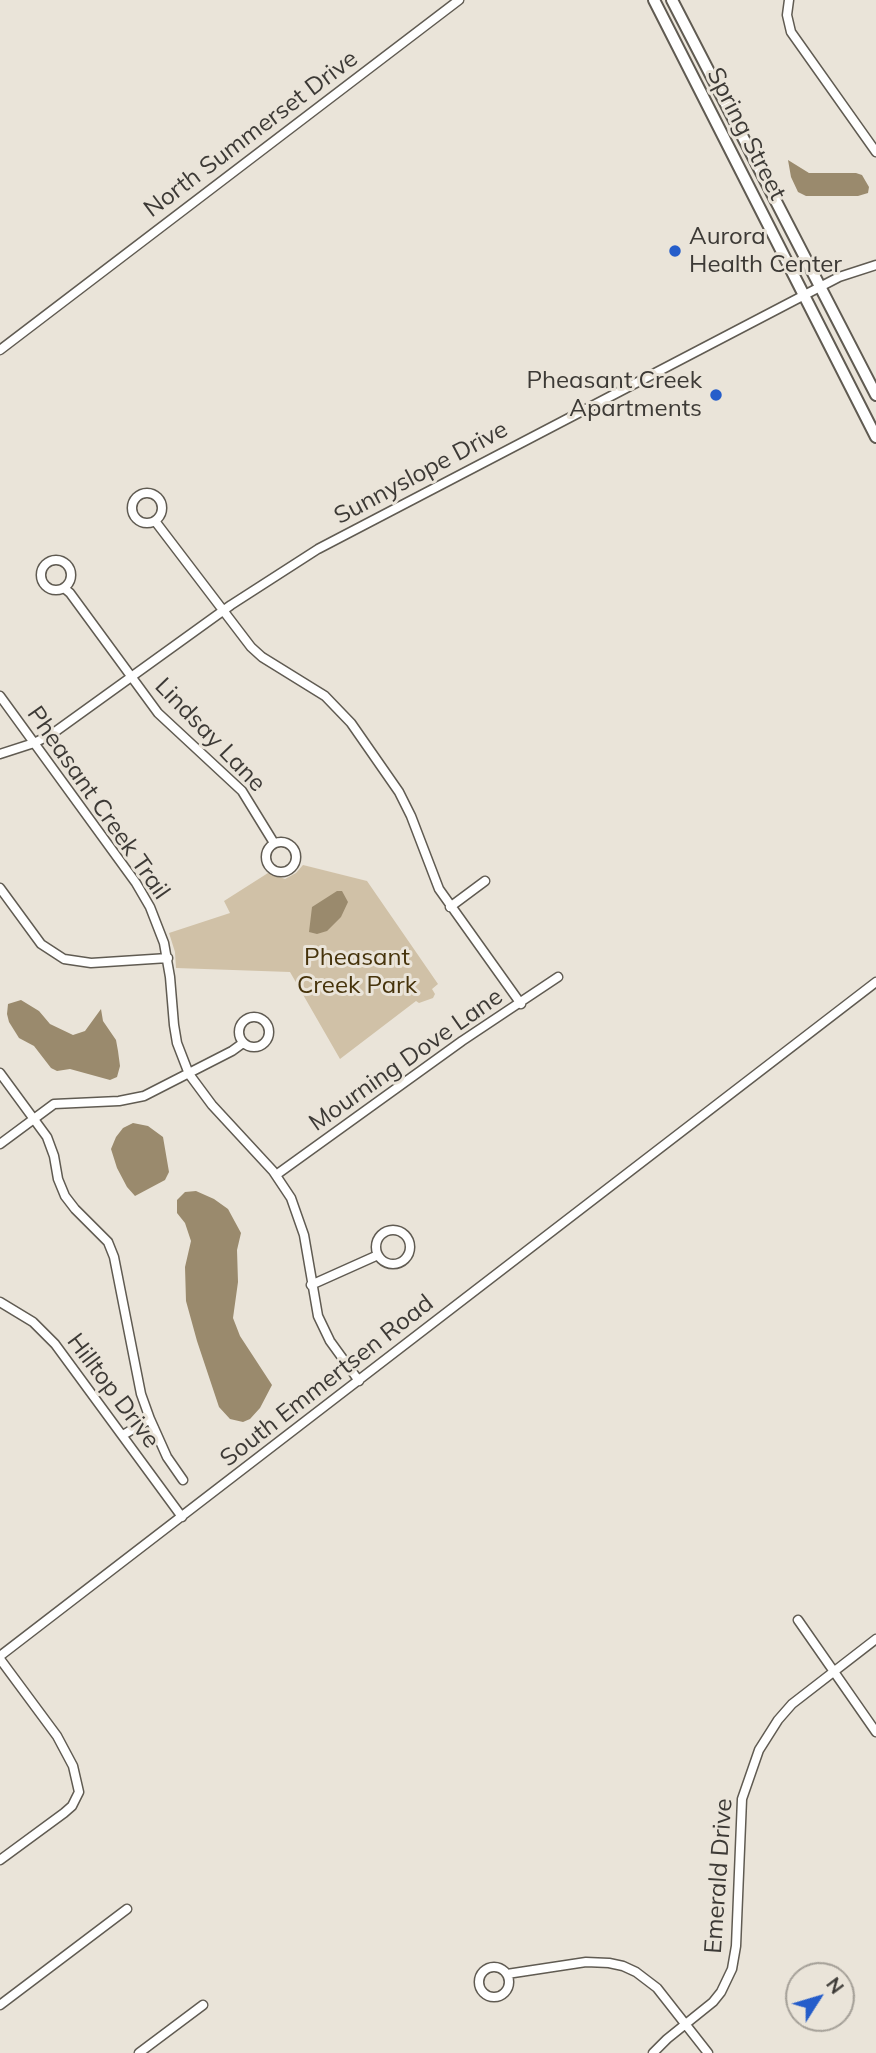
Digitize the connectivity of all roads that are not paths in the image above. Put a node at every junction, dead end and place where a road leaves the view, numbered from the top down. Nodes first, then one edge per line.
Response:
1 (459, 0) edge
2 (654, 0) edge
3 (672, 0) edge
4 (789, 0) edge
5 (876, 152) edge
6 (876, 265) edge
7 (821, 286) junction
8 (802, 296) junction
9 (0, 350) edge
10 (876, 395) edge
11 (858, 402) junction
12 (876, 438) edge
13 (155, 521) dead end
14 (64, 588) dead end
15 (222, 611) junction
16 (131, 678) junction
17 (0, 696) edge
18 (34, 743) junction
19 (0, 754) edge
20 (274, 843) dead end
21 (485, 881) dead end
22 (0, 888) edge
23 (450, 907) junction
24 (167, 958) junction
25 (558, 978) dead end
26 (876, 982) edge
27 (521, 1004) junction
28 (243, 1043) dead end
29 (0, 1073) edge
30 (188, 1074) junction
31 (34, 1119) junction
32 (0, 1144) edge
33 (276, 1175) junction
34 (378, 1255) junction
35 (311, 1284) junction
36 (0, 1302) edge
37 (359, 1381) junction
38 (150, 1419) junction
39 (123, 1435) junction
40 (183, 1480) dead end
41 (181, 1517) junction
42 (798, 1620) dead end
43 (876, 1639) edge
44 (0, 1658) edge
45 (834, 1671) junction
46 (876, 1732) edge
47 (0, 1860) edge
48 (127, 1909) dead end
49 (507, 1974) dead end
50 (0, 2005) edge
51 (203, 2005) dead end
52 (686, 2025) junction
53 (139, 2053) edge
54 (653, 2053) edge
55 (708, 2053) edge

1 - 9 street, North Summerset Drive
2 - 8 main road, Spring Street
3 - 7 main road, Spring Street
4 - 5 street
6 - 7 street, Sunnyslope Drive
7 - 8 street, Sunnyslope Drive
7 - 10 main road, Spring Street
8 - 11 main road, Spring Street
8 - 15 street, Sunnyslope Drive
10 - 11 main road
11 - 12 main road, Spring Street
13 - 15 street
14 - 16 street, Lindsay Lane
15 - 16 street, Sunnyslope Drive
15 - 23 street
16 - 18 street, Sunnyslope Drive
16 - 20 street, Lindsay Lane
17 - 18 street, Pheasant Creek Trail
18 - 19 street, Sunnyslope Drive
18 - 24 street, Pheasant Creek Trail
21 - 23 street
22 - 24 street
23 - 27 street
24 - 30 street, Pheasant Creek Trail
25 - 27 street, Mourning Dove Lane
26 - 37 street, South Emmertsen Road
27 - 33 street, Mourning Dove Lane
28 - 30 street
29 - 31 street
30 - 31 street
30 - 33 street, Pheasant Creek Trail
31 - 32 street
31 - 38 street
33 - 35 street, Pheasant Creek Trail
34 - 34 street
34 - 35 street
35 - 37 street, Pheasant Creek Trail
36 - 39 street, Hilltop Drive
37 - 41 street, South Emmertsen Road
38 - 39 street
38 - 40 street
39 - 41 street, Hilltop Drive
41 - 44 street, South Emmertsen Road
42 - 45 street
43 - 45 street, Emerald Drive
44 - 47 street
45 - 46 street
45 - 52 street, Emerald Drive
48 - 50 street
49 - 52 street
51 - 53 street
52 - 54 street, Emerald Drive
52 - 55 street

